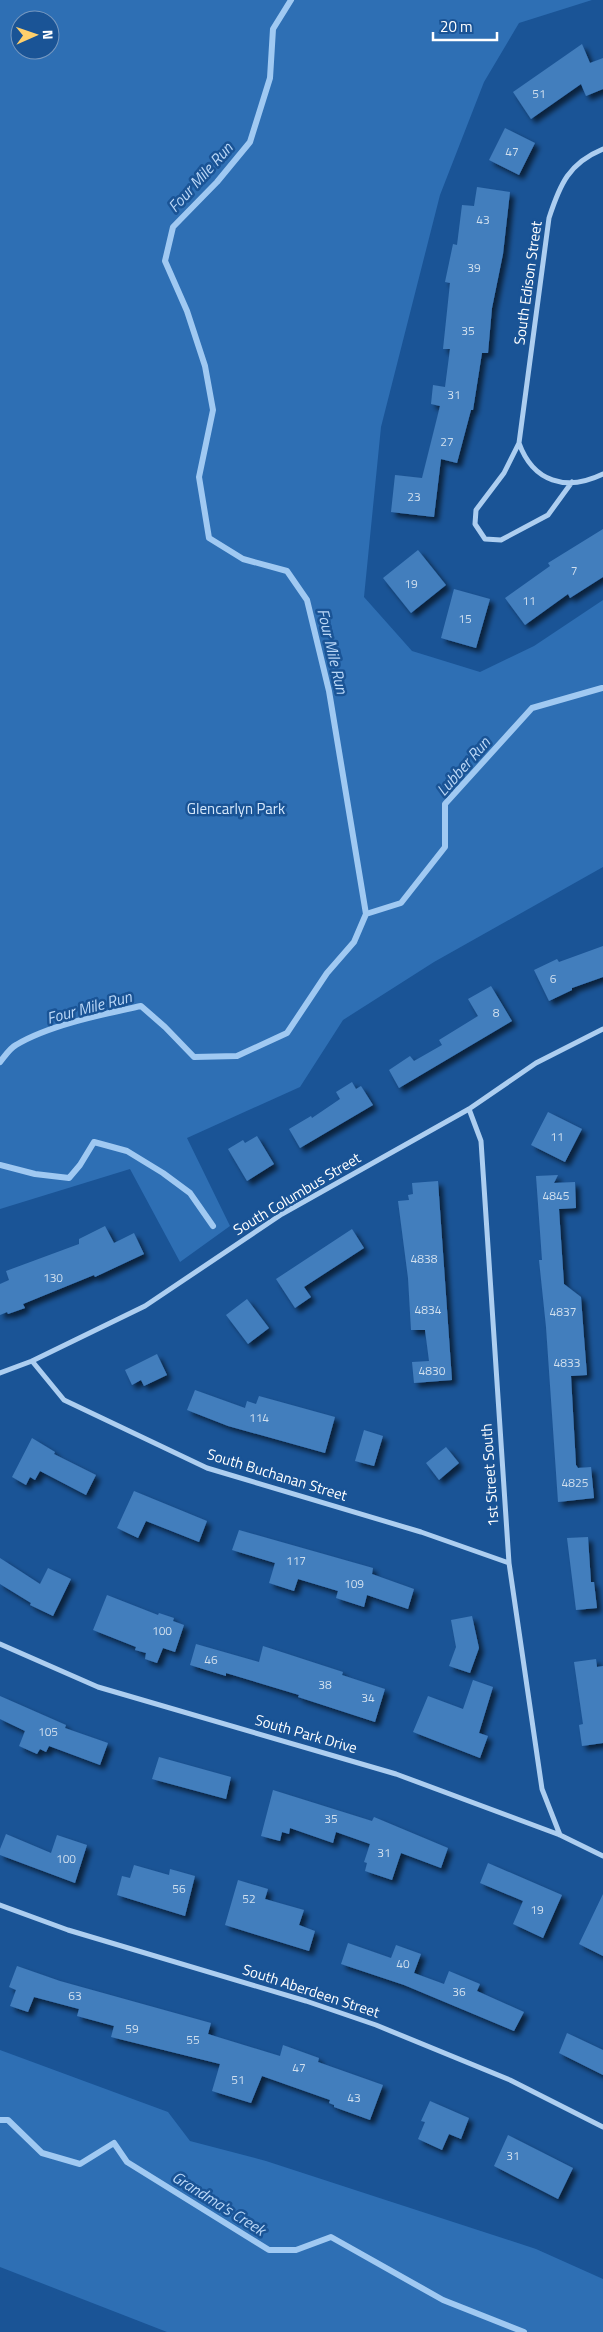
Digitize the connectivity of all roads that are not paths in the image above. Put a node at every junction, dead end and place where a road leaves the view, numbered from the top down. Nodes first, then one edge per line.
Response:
1 (603, 149) edge
2 (519, 443) junction
3 (603, 474) edge
4 (572, 482) junction
5 (603, 1029) edge
6 (469, 1109) junction
7 (32, 1361) junction
8 (0, 1373) edge
9 (509, 1563) junction
10 (0, 1644) edge
11 (560, 1835) junction
12 (603, 1856) edge
13 (0, 1905) edge
14 (603, 2128) edge

1 - 2 street, South Edison Street
2 - 4 street
2 - 4 street, South Edison Street
3 - 4 street
5 - 6 street, South Columbus Street
6 - 7 street, South Columbus Street
6 - 9 street, 1st Street South
7 - 8 street, South Columbus Street
7 - 9 street, South Buchanan Street
9 - 11 street, 1st Street South
10 - 11 street, South Park Drive
11 - 12 street, South Park Drive
13 - 14 street, South Aberdeen Street

